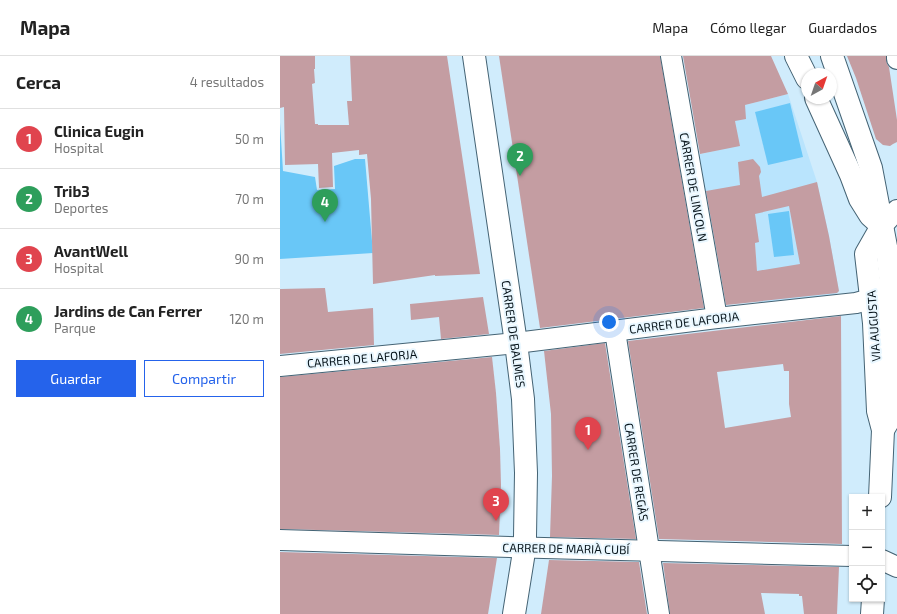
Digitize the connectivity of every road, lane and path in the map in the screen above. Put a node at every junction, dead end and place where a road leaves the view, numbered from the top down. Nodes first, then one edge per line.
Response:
1 (474, 56) edge
2 (671, 56) edge
3 (796, 56) edge
4 (832, 56) edge
5 (802, 68) edge
6 (819, 104) edge
7 (897, 210) edge
8 (882, 226) junction
9 (890, 282) junction
10 (871, 300) junction
11 (718, 318) junction
12 (615, 331) junction
13 (516, 343) junction
14 (280, 366) edge
15 (891, 419) edge
16 (880, 494) edge
17 (280, 540) edge
18 (524, 548) junction
19 (649, 550) junction
20 (849, 556) edge
21 (885, 561) edge
22 (897, 566) edge
23 (873, 602) edge
24 (514, 614) edge
25 (659, 614) edge
26 (872, 614) edge

1 - 13 main road, CARRER DE BALMES
2 - 11 street, CARRER DE LINCOLN
3 - 5 main road
4 - 8 main road, VIA AUGUSTA
6 - 8 main road
7 - 8 street
8 - 9 main road, VIA AUGUSTA
8 - 10 main road, VIA AUGUSTA
9 - 10 street, CARRER DE LAFORJA
9 - 15 main road, VIA AUGUSTA
10 - 11 street, CARRER DE LAFORJA
10 - 15 main road, VIA AUGUSTA
11 - 12 street, CARRER DE LAFORJA
12 - 13 street, CARRER DE LAFORJA
12 - 19 street, CARRER DE REGÀS
13 - 14 street, CARRER DE LAFORJA
13 - 18 main road, CARRER DE BALMES
15 - 16 main road, VIA AUGUSTA
17 - 18 street, CARRER DE MARIÀ CUBÍ
18 - 19 street, CARRER DE MARIÀ CUBÍ
18 - 24 main road, CARRER DE BALMES
19 - 20 street, CARRER DE MARIÀ CUBÍ
19 - 25 street, CARRER DE REGÀS
21 - 22 street
23 - 26 main road

